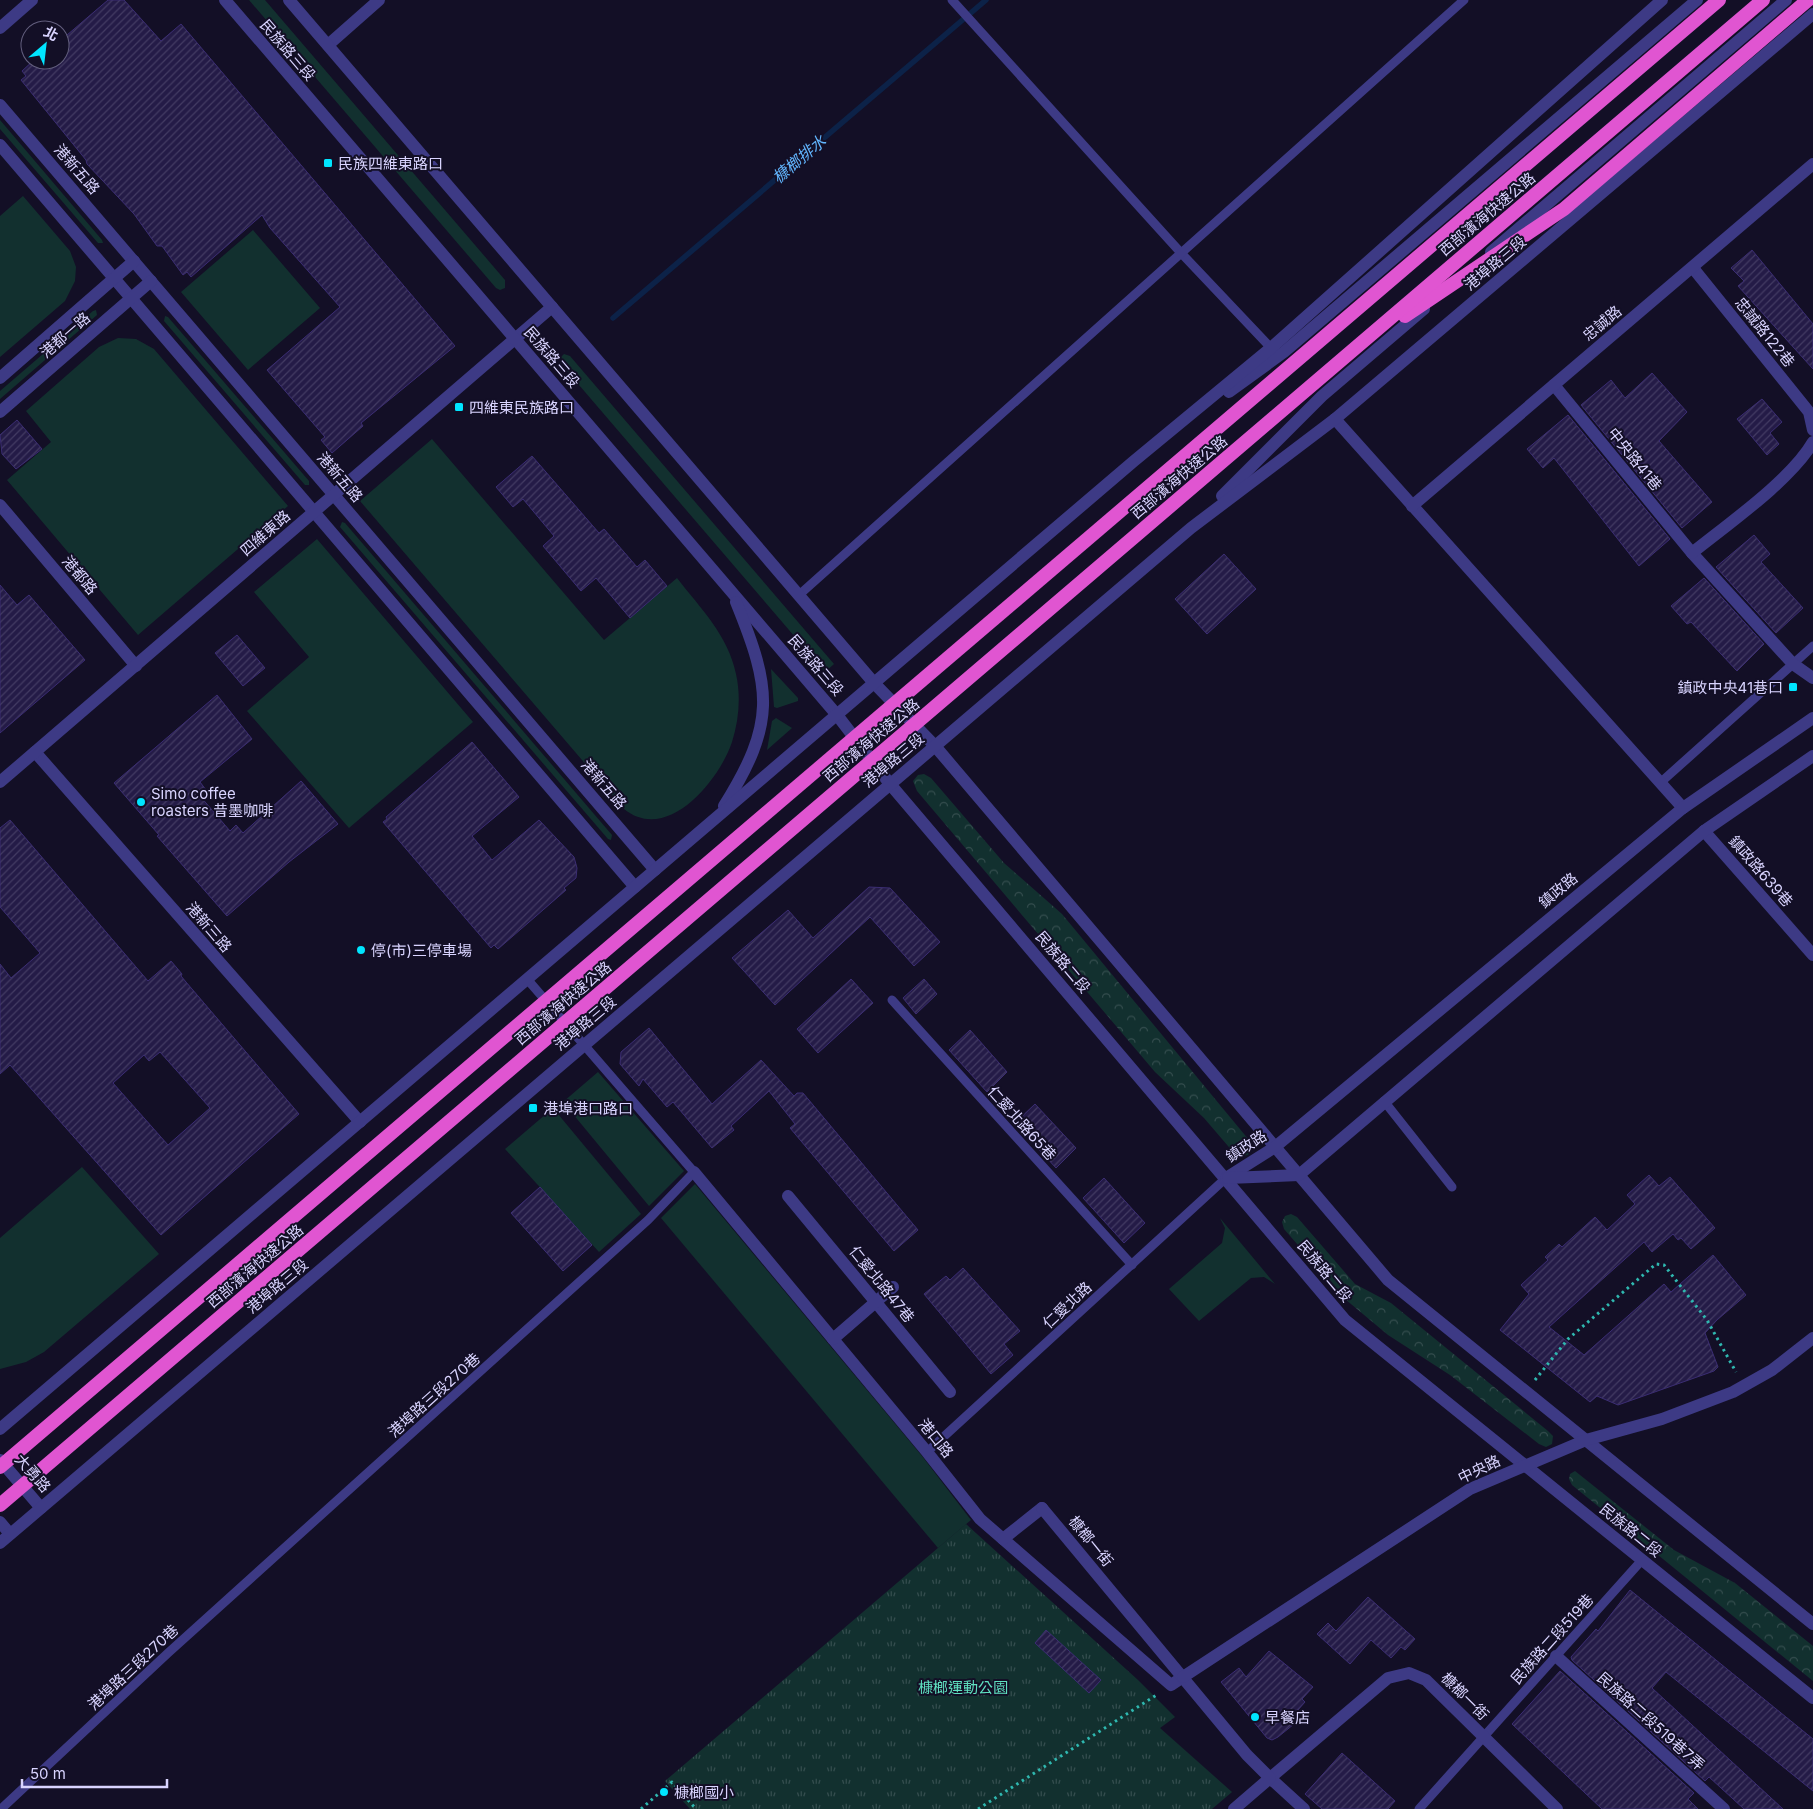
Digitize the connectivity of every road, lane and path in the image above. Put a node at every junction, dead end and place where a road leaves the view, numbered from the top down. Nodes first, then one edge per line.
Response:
1 (32, 0) edge
2 (224, 0) edge
3 (289, 0) edge
4 (379, 0) edge
5 (1464, 0) edge
6 (1662, 0) edge
7 (1697, 0) edge
8 (1719, 0) edge
9 (1763, 0) edge
10 (1786, 0) edge
11 (1808, 0) edge
12 (953, 1) edge
13 (1813, 14) edge
14 (0, 28) edge
15 (328, 45) junction
16 (0, 105) edge
17 (0, 145) edge
18 (1813, 164) edge
19 (1182, 254) junction
20 (134, 261) junction
21 (1693, 268) junction
22 (115, 279) junction
23 (151, 281) junction
24 (132, 298) junction
25 (552, 307) junction
26 (515, 339) junction
27 (1271, 348) junction
28 (1348, 354) junction
29 (0, 378) edge
30 (1554, 385) junction
31 (0, 412) edge
32 (1811, 413) edge
33 (1335, 419) junction
34 (1813, 430) edge
35 (1813, 442) edge
36 (1134, 461) junction
37 (334, 495) junction
38 (0, 505) edge
39 (1412, 506) junction
40 (314, 512) junction
41 (1191, 528) junction
42 (1692, 553) junction
43 (733, 593) junction
44 (799, 595) junction
45 (1813, 646) edge
46 (1793, 664) junction
47 (136, 666) junction
48 (1813, 678) edge
49 (874, 683) junction
50 (837, 715) junction
51 (1813, 718) edge
52 (935, 746) junction
53 (35, 752) junction
54 (1813, 756) edge
55 (0, 782) edge
56 (1660, 782) junction
57 (890, 784) junction
58 (1682, 808) junction
59 (717, 818) junction
60 (1704, 831) junction
61 (655, 870) junction
62 (635, 887) junction
63 (1813, 955) edge
64 (527, 979) junction
65 (892, 1000) dead end
66 (584, 1045) junction
67 (1384, 1101) junction
68 (360, 1122) junction
69 (1275, 1148) junction
70 (694, 1172) junction
71 (1298, 1175) junction
72 (1226, 1178) junction
73 (1452, 1187) dead end
74 (788, 1196) dead end
75 (1132, 1264) junction
76 (893, 1287) dead end
77 (876, 1302) junction
78 (1813, 1338) edge
79 (833, 1339) junction
80 (1743, 1386) junction
81 (950, 1392) dead end
82 (1526, 1392) junction
83 (0, 1429) edge
84 (1586, 1440) junction
85 (927, 1452) junction
86 (0, 1460) edge
87 (1526, 1466) junction
88 (0, 1467) edge
89 (0, 1505) edge
90 (41, 1508) junction
91 (0, 1522) edge
92 (10, 1534) junction
93 (1003, 1539) junction
94 (0, 1543) edge
95 (1642, 1560) junction
96 (1813, 1624) edge
97 (1556, 1656) junction
98 (1183, 1678) junction
99 (1171, 1685) junction
100 (1813, 1698) edge
101 (1483, 1737) junction
102 (1270, 1778) junction
103 (2, 1809) edge
104 (641, 1809) edge
105 (696, 1809) edge
106 (978, 1809) edge
107 (1234, 1809) edge
108 (1304, 1809) edge
109 (1419, 1809) edge
110 (1557, 1809) edge
111 (1724, 1809) edge

1 - 14 street
2 - 26 street, 民族路三段
3 - 15 street
4 - 15 street
5 - 19 lane
6 - 27 street
7 - 36 street
8 - 88 highway, 西部濱海快速公路, bridge
9 - 28 highway, 西部濱海快速公路, bridge
10 - 41 street, 港埠路三段
11 - 28 highway, bridge
12 - 19 lane
13 - 33 street, 港埠路三段
15 - 25 street
16 - 20 street, 港新五路
17 - 22 street
18 - 21 street, 忠誠路
19 - 27 lane
19 - 44 lane
20 - 22 street, 港都一路
20 - 23 street, 港新五路
21 - 30 street, 忠誠路
21 - 32 street, 忠誠路122巷
22 - 24 street
22 - 29 street, 港都一路
23 - 24 street, 港都一路
23 - 37 street, 港新五路
24 - 31 street, 港都一路
24 - 40 street
25 - 26 street, 四維東路
25 - 44 street
26 - 37 street, 四維東路
26 - 43 street, 民族路三段
27 - 36 street
28 - 89 highway, 西部濱海快速公路, bridge
30 - 39 street, 忠誠路
30 - 42 street, 中央路41巷
32 - 34 street
33 - 39 street
33 - 41 street, 港埠路三段
35 - 42 street
36 - 49 street
37 - 40 street, 四維東路
37 - 61 street, 港新五路
38 - 47 street, 港都路
39 - 56 street
40 - 47 street, 四維東路
40 - 62 street
41 - 52 street, 港埠路三段
42 - 46 street, 中央路41巷
43 - 50 street, 民族路三段
43 - 59 street
44 - 49 street
45 - 46 lane
46 - 48 street, 中央路41巷
46 - 56 lane
47 - 53 street, 四維東路
49 - 50 street
49 - 52 street
50 - 57 street, 民族路三段
50 - 59 street
51 - 58 street, 鎮政路
52 - 57 street, 港埠路三段
52 - 69 street
53 - 55 street, 四維東路
53 - 68 street, 港新三路
54 - 60 street
56 - 58 street
57 - 66 street, 港埠路三段
57 - 72 street, 民族路二段
58 - 69 street, 鎮政路
59 - 61 street
60 - 63 street, 鎮政路639巷
60 - 67 street
61 - 62 street
62 - 64 street
64 - 66 lane
64 - 68 street
65 - 75 lane, 仁愛北路65巷
66 - 70 lane
66 - 90 street, 港埠路三段
67 - 71 street
67 - 73 lane
68 - 83 street
69 - 71 street
69 - 72 street, 鎮政路
70 - 79 street, 港口路
70 - 103 lane, 港埠路三段270巷
71 - 72 street, 鎮政路
71 - 82 street
72 - 75 lane, 仁愛北路
72 - 87 street, 民族路二段
74 - 77 street, 仁愛北路47巷
75 - 85 lane, 仁愛北路
76 - 77 street
77 - 79 street
77 - 81 street, 仁愛北路47巷
78 - 80 street, 中央路
79 - 85 street, 港口路
80 - 82 path
80 - 84 street, 中央路
82 - 84 street
84 - 87 street, 中央路
84 - 96 street
85 - 93 street, 港口路
86 - 90 street, 大勇路
87 - 95 street, 民族路二段
87 - 98 street, 中央路
90 - 92 street, 港埠路三段
91 - 92 street
92 - 94 street, 港埠路三段
93 - 98 street, 槺榔一街
93 - 99 street, 港口路
95 - 97 lane, 民族路二段519巷
95 - 100 street, 民族路二段
97 - 101 lane, 民族路二段519巷
97 - 111 street, 民族路二段519巷7弄
98 - 99 street
98 - 102 street, 槺榔一街
99 - 106 path
101 - 102 street, 槺榔一街
101 - 109 lane, 民族路二段519巷
101 - 110 street, 槺榔一街
102 - 107 street, 槺榔一街
102 - 108 street
104 - 105 path

